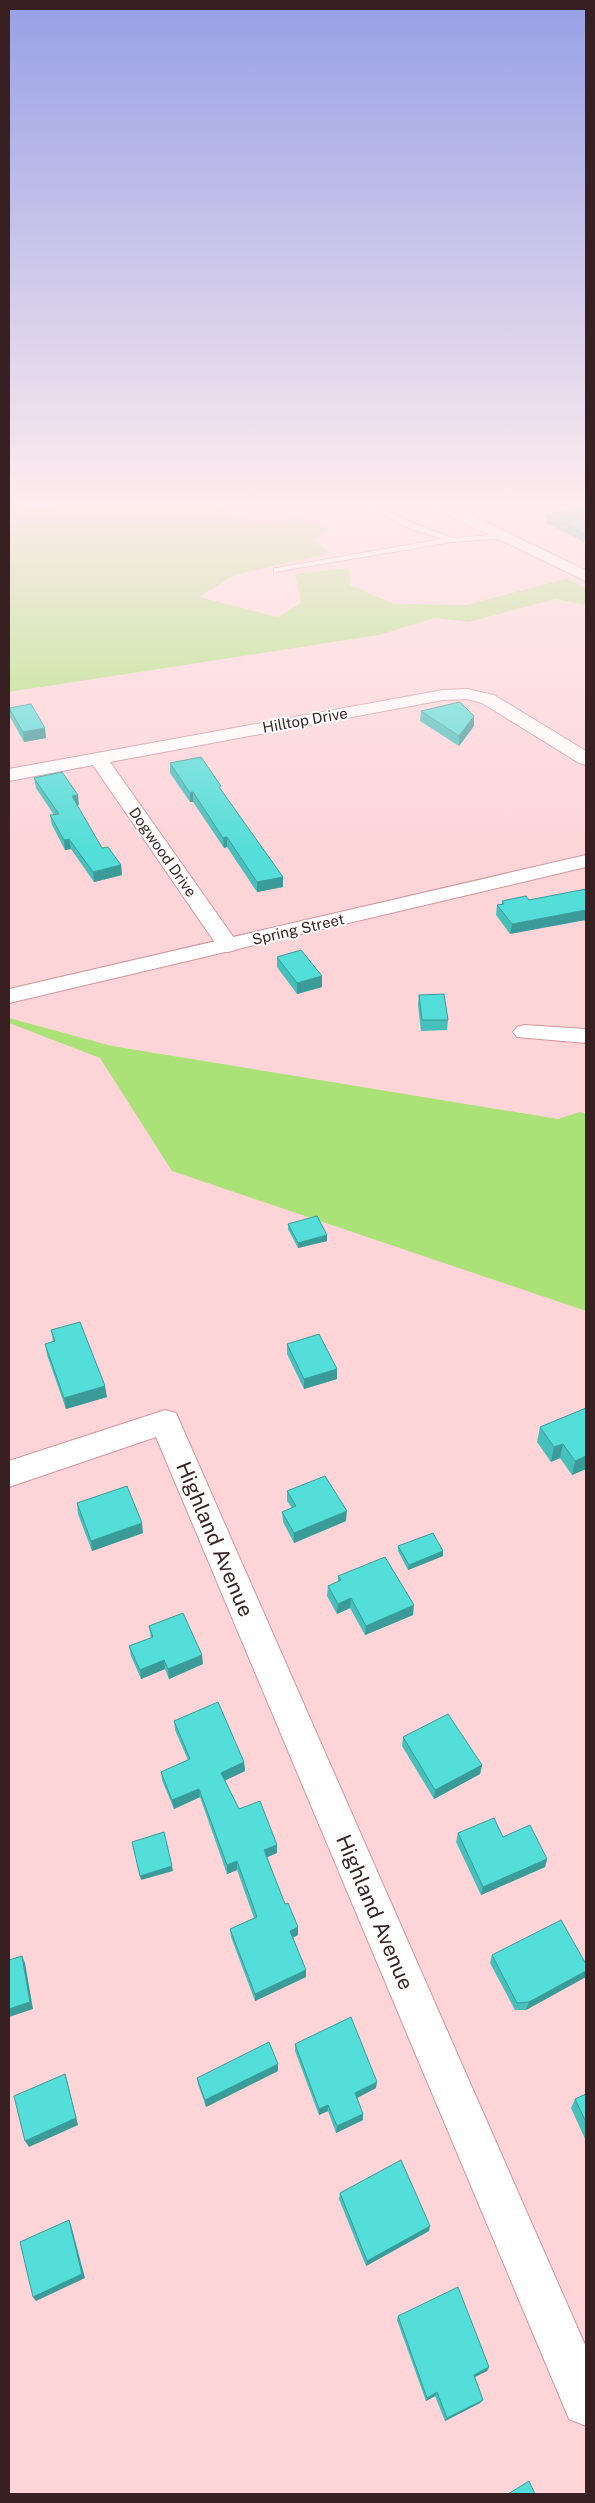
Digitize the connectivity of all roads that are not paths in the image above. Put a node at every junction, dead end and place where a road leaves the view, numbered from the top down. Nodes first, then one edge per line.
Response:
1 (98, 759) junction
2 (586, 759) edge
3 (9, 775) edge
4 (586, 861) edge
5 (228, 945) junction
6 (9, 996) edge
7 (525, 1032) dead end
8 (586, 1036) edge
9 (9, 1474) edge
10 (586, 2402) edge

1 - 2 street, Hilltop Drive
1 - 3 street, Hilltop Drive
1 - 5 street, Dogwood Drive
4 - 5 street, Spring Street
5 - 6 street, Spring Street
7 - 8 street
9 - 10 street, Highland Avenue

